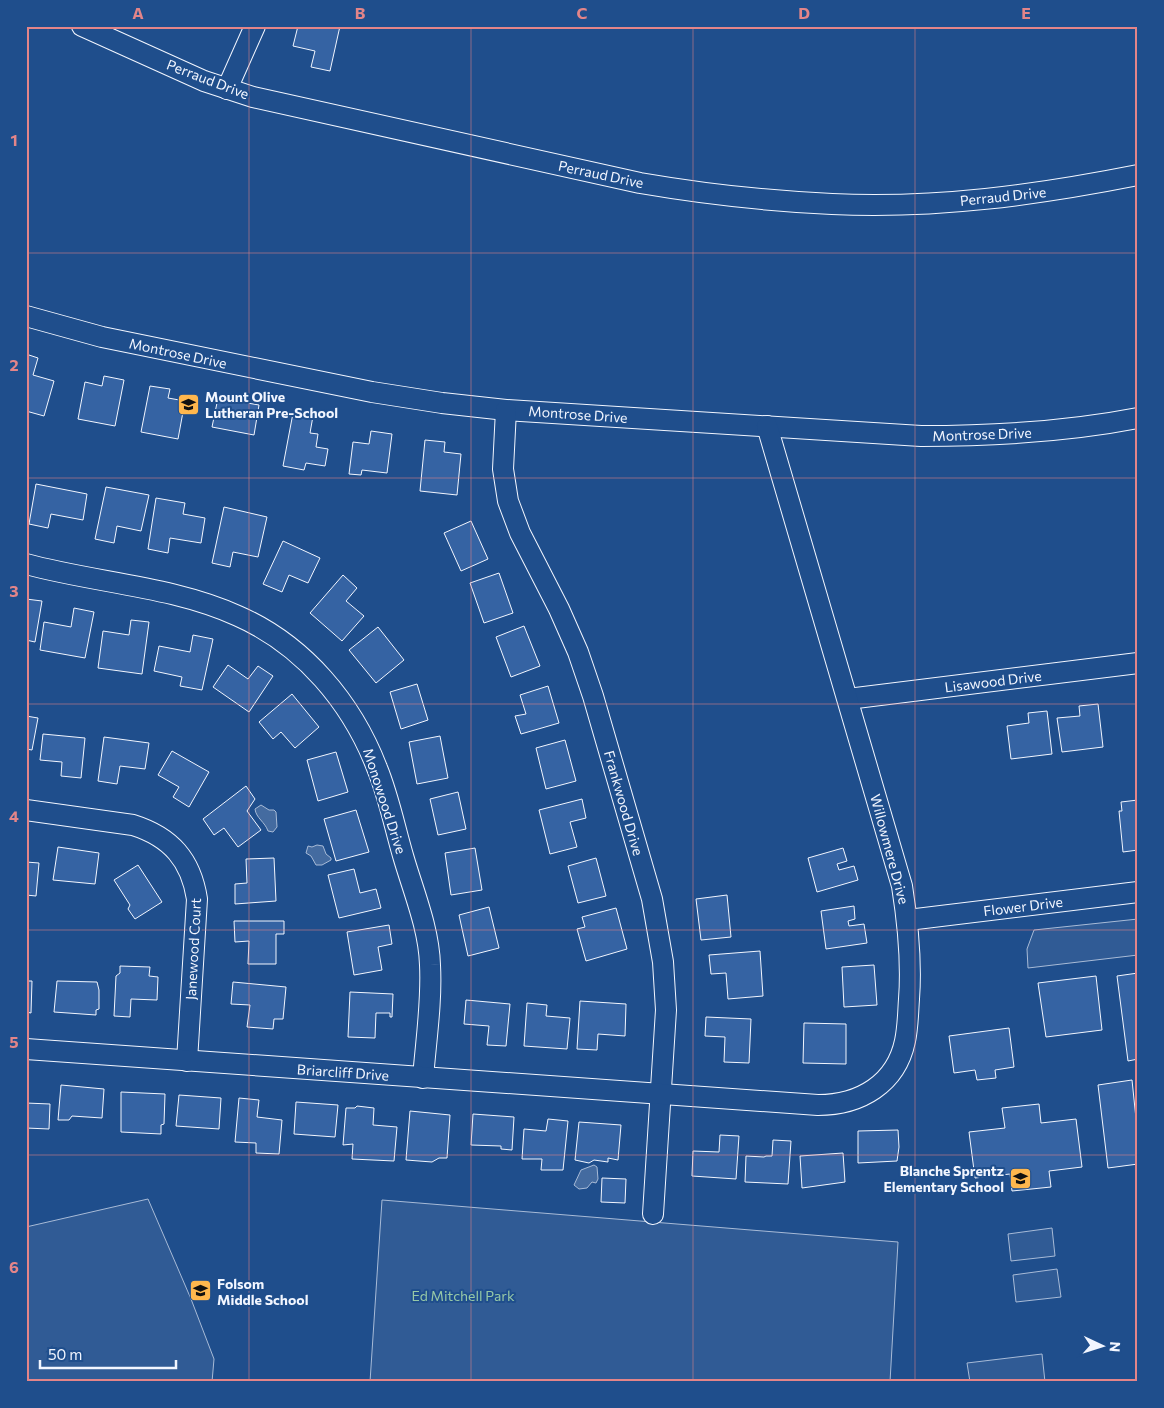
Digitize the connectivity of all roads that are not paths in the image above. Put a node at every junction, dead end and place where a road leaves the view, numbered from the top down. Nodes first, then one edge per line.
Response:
1 (82, 26) edge
2 (255, 26) edge
3 (227, 89) junction
4 (1138, 175) edge
5 (26, 316) edge
6 (506, 410) junction
7 (1138, 418) edge
8 (768, 426) junction
9 (26, 564) edge
10 (1138, 663) edge
11 (848, 699) junction
12 (26, 810) edge
13 (1138, 892) edge
14 (908, 920) junction
15 (26, 1049) edge
16 (187, 1061) junction
17 (423, 1078) junction
18 (661, 1094) junction
19 (653, 1214) dead end

1 - 3 street, Perraud Drive
2 - 3 street
3 - 4 street, Perraud Drive
5 - 6 street, Montrose Drive
6 - 8 street, Montrose Drive
6 - 18 street, Frankwood Drive
7 - 8 street, Montrose Drive
8 - 11 street, Willowmere Drive
9 - 17 street, Monowood Drive
10 - 11 street, Lisawood Drive
11 - 14 street, Willowmere Drive
12 - 16 street, Janewood Court
13 - 14 street, Flower Drive
14 - 18 street, Willowmere Drive
15 - 16 street, Briarcliff Drive
16 - 17 street, Briarcliff Drive
17 - 18 street, Briarcliff Drive
18 - 19 street, Frankwood Drive

